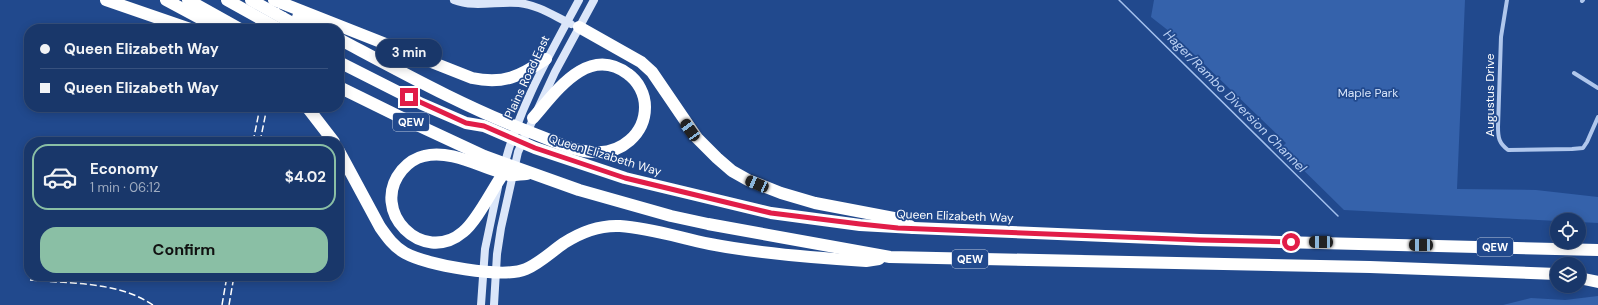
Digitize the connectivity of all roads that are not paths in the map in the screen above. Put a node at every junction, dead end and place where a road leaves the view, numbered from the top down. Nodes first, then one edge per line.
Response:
1 (106, 0) edge
2 (166, 0) edge
3 (188, 0) edge
4 (227, 0) edge
5 (270, 0) edge
6 (274, 0) edge
7 (454, 0) edge
8 (579, 0) edge
9 (594, 0) edge
10 (1507, 0) edge
11 (253, 1) edge
12 (567, 22) junction
13 (305, 23) edge
14 (176, 24) edge
15 (211, 24) edge
16 (231, 24) edge
17 (270, 24) edge
18 (580, 27) junction
19 (344, 36) edge
20 (344, 42) edge
21 (344, 51) edge
22 (546, 59) junction
23 (344, 65) edge
24 (1574, 73) dead end
25 (1598, 88) edge
26 (344, 89) edge
27 (311, 112) edge
28 (1598, 117) edge
29 (533, 118) junction
30 (484, 126) junction
31 (506, 130) junction
32 (330, 137) edge
33 (344, 159) edge
34 (482, 160) junction
35 (501, 177) junction
36 (914, 228) junction
37 (1598, 250) edge
38 (890, 257) junction
39 (490, 272) junction
40 (1550, 274) edge
41 (1598, 275) edge
42 (1586, 276) edge
43 (1586, 278) edge
44 (1598, 282) edge
45 (481, 305) edge
46 (494, 305) edge

1 - 14 highway
2 - 15 highway
3 - 16 highway
4 - 17 highway
5 - 13 highway
6 - 13 highway
7 - 12 main road
8 - 12 main road, Plains Road East
9 - 18 main road, Plains Road East
10 - 28 street, Augustus Drive
11 - 13 highway
12 - 18 main road
12 - 22 main road, Plains Road East
18 - 29 main road, Plains Road East
18 - 36 highway
19 - 22 highway
20 - 31 highway
21 - 30 highway
22 - 35 main road, Plains Road East
23 - 30 highway, Queen Elizabeth Way / QEW
24 - 25 street
26 - 34 highway, QEW
27 - 32 highway
29 - 31 highway
29 - 39 main road, Plains Road East
30 - 31 highway, Queen Elizabeth Way / QEW
31 - 36 highway, Queen Elizabeth Way / QEW
33 - 39 highway
34 - 35 highway
34 - 38 highway, QEW
35 - 39 main road, Plains Road East
36 - 37 highway, Queen Elizabeth Way / QEW
38 - 39 highway
38 - 40 highway, QEW
39 - 45 main road, Plains Road East
39 - 46 main road, Plains Road East
41 - 42 highway
43 - 44 highway

